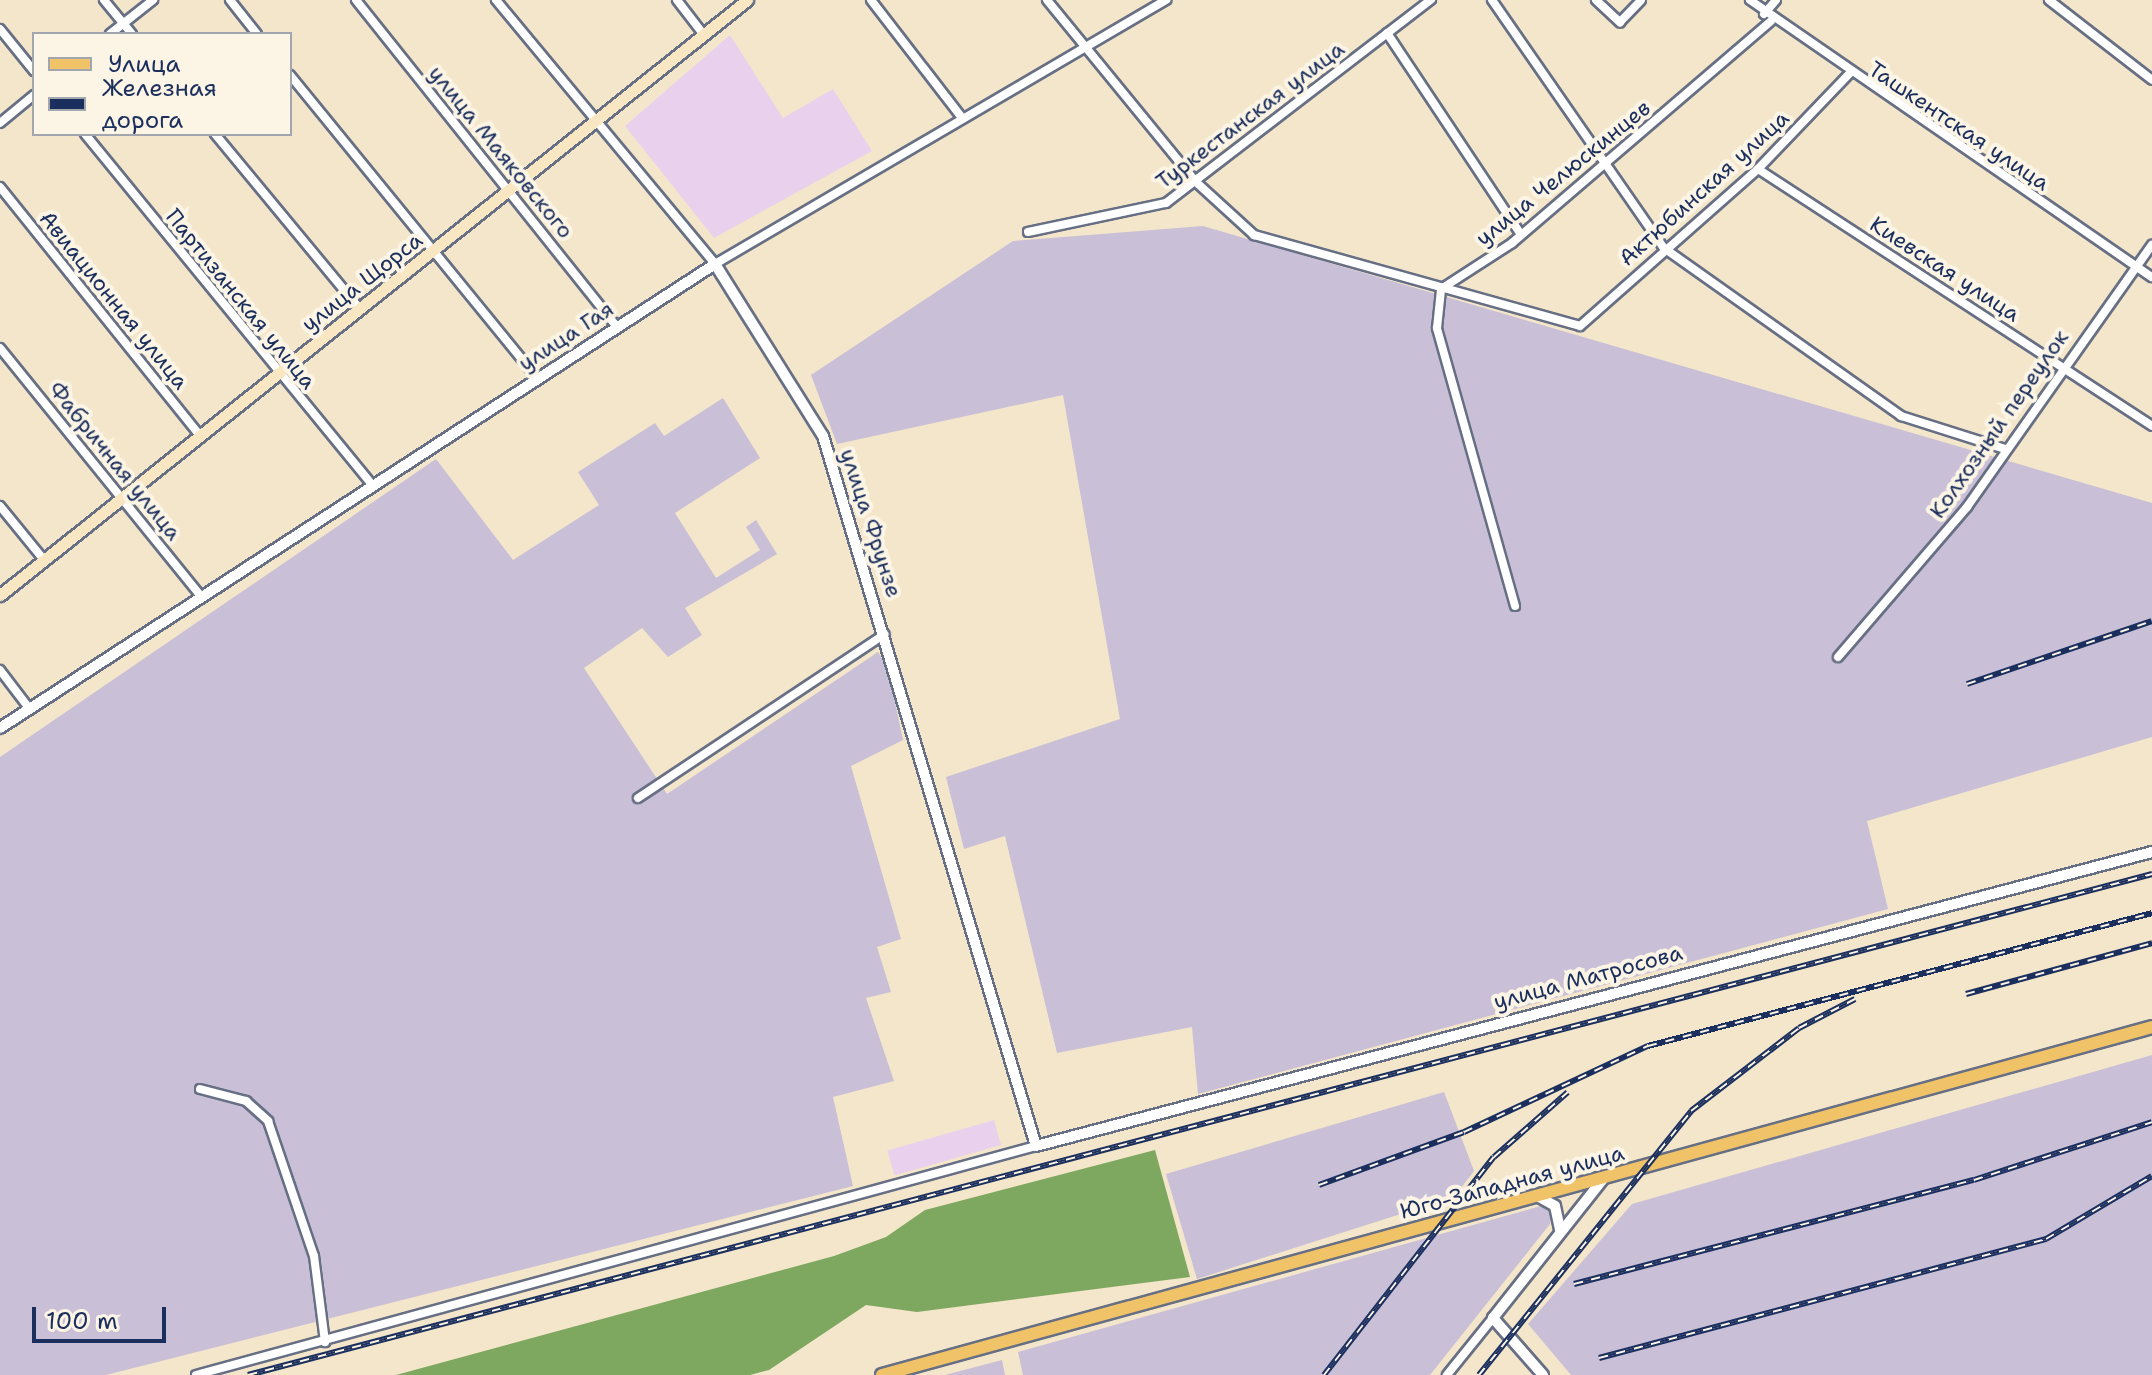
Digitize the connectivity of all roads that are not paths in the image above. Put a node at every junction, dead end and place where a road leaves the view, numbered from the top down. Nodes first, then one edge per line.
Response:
1 (104, 0) edge
2 (153, 0) edge
3 (230, 0) edge
4 (356, 0) edge
5 (496, 0) edge
6 (677, 0) edge
7 (747, 0) edge
8 (871, 0) edge
9 (1047, 0) edge
10 (1166, 0) edge
11 (1431, 0) edge
12 (1492, 0) edge
13 (1596, 0) edge
14 (1641, 0) edge
15 (1750, 0) edge
16 (1776, 0) edge
17 (2049, 0) edge
18 (1768, 18) junction
19 (123, 23) junction
20 (0, 29) edge
21 (112, 32) edge
22 (130, 32) edge
23 (255, 32) edge
24 (1387, 33) junction
25 (704, 35) junction
26 (1089, 44) junction
27 (32, 69) edge
28 (1849, 74) junction
29 (292, 77) edge
30 (2152, 80) edge
31 (32, 97) edge
32 (963, 119) junction
33 (598, 122) junction
34 (0, 123) edge
35 (87, 136) edge
36 (217, 136) edge
37 (1601, 166) junction
38 (1758, 169) junction
39 (1196, 182) junction
40 (0, 187) edge
41 (511, 190) junction
42 (1028, 232) dead end
43 (1521, 235) junction
44 (2152, 245) edge
45 (1664, 248) junction
46 (435, 250) junction
47 (715, 264) junction
48 (2133, 264) junction
49 (2152, 277) edge
50 (1441, 289) junction
51 (360, 309) junction
52 (617, 327) junction
53 (0, 348) edge
54 (2061, 370) junction
55 (278, 374) junction
56 (538, 379) junction
57 (2152, 426) edge
58 (200, 436) junction
59 (2005, 449) junction
60 (372, 485) junction
61 (123, 498) junction
62 (0, 506) edge
63 (44, 560) junction
64 (0, 595) edge
65 (201, 596) junction
66 (1515, 606) dead end
67 (886, 634) junction
68 (1838, 657) dead end
69 (0, 670) edge
70 (29, 708) junction
71 (0, 728) edge
72 (638, 798) dead end
73 (2152, 852) edge
74 (2152, 1027) edge
75 (200, 1089) dead end
76 (1036, 1146) junction
77 (1604, 1178) junction
78 (1539, 1197) junction
79 (1560, 1232) junction
80 (1493, 1318) junction
81 (325, 1342) junction
82 (196, 1375) edge
83 (882, 1375) edge
84 (1447, 1375) edge
85 (1543, 1375) edge

1 - 19 street
2 - 19 street
3 - 23 street
4 - 41 street, улица Маяковского
5 - 33 street, улица Фрунзе
6 - 25 street
7 - 25 main road, улица Щорса
8 - 32 street
9 - 26 street
10 - 26 street, улица Гая
11 - 24 street, Туркестанская улица
12 - 37 street
13 - 14 street
15 - 18 street, Ташкентская улица
16 - 18 street, улица Челюскинцев
17 - 30 street
18 - 28 street, Ташкентская улица
18 - 37 street, улица Челюскинцев
19 - 21 street
19 - 22 street
20 - 27 street
24 - 39 street, Туркестанская улица
24 - 43 street
25 - 33 main road, улица Щорса
26 - 32 street, улица Гая
26 - 39 street
28 - 38 street, Актюбинская улица
28 - 48 street, Ташкентская улица
29 - 46 street
31 - 34 street
32 - 47 street, улица Гая
33 - 41 main road, улица Щорса
33 - 47 street, улица Фрунзе
35 - 55 street, Партизанская улица
36 - 51 street
37 - 43 street, улица Челюскинцев
37 - 45 street
38 - 45 street, Актюбинская улица
38 - 54 street, Киевская улица
39 - 42 street, Туркестанская улица
39 - 50 street
40 - 58 street, Авиационная улица
41 - 46 main road, улица Щорса
41 - 52 street, улица Маяковского
43 - 50 street, улица Челюскинцев
44 - 48 street, Колхозный переулок
45 - 50 street, Актюбинская улица
45 - 59 street
46 - 51 main road, улица Щорса
46 - 56 street
47 - 52 street, улица Гая
47 - 67 street, улица Фрунзе
48 - 49 street, Ташкентская улица
48 - 54 street, Колхозный переулок
50 - 66 street
51 - 55 main road, улица Щорса
52 - 56 street, улица Гая
53 - 61 street, Фабричная улица
54 - 57 street, Киевская улица
54 - 59 street, Колхозный переулок
55 - 58 main road, улица Щорса
55 - 60 street, Партизанская улица
56 - 60 street, улица Гая
58 - 61 main road, улица Щорса
59 - 68 street, Колхозный переулок
60 - 65 street, улица Гая
61 - 63 main road, улица Щорса
61 - 65 street, Фабричная улица
62 - 63 street
63 - 64 main road, улица Щорса
65 - 70 street, улица Гая
67 - 72 street
67 - 76 street, улица Фрунзе
69 - 70 street
70 - 71 street, улица Гая
73 - 76 street, улица Матросова
74 - 77 main road, Юго-Западная улица
75 - 81 street
76 - 81 street
77 - 78 main road, Юго-Западная улица
77 - 79 street
78 - 79 street
78 - 83 main road, Юго-Западная улица
79 - 80 street
80 - 84 street
80 - 85 street
81 - 82 street

